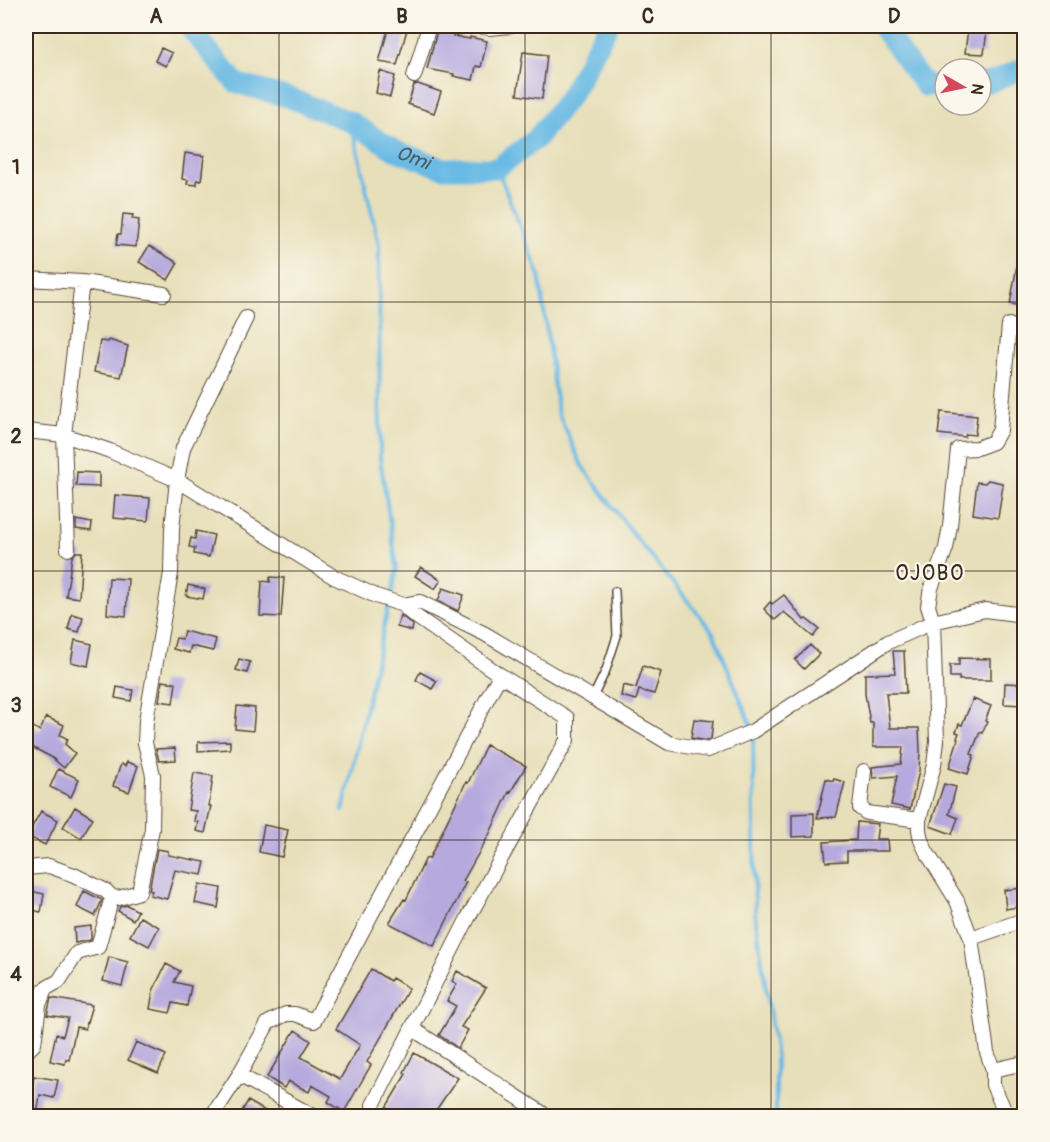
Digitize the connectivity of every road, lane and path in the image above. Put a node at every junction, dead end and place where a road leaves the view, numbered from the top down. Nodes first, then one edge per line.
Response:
1 (429, 26) edge
2 (478, 26) edge
3 (511, 26) edge
4 (1004, 26) edge
5 (1022, 26) edge
6 (414, 76) dead end
7 (26, 279) edge
8 (82, 282) junction
9 (164, 294) dead end
10 (246, 318) dead end
11 (1009, 325) dead end
12 (26, 431) edge
13 (64, 435) junction
14 (177, 480) junction
15 (68, 549) dead end
16 (615, 591) dead end
17 (398, 603) junction
18 (1024, 615) edge
19 (933, 622) junction
20 (500, 675) junction
21 (592, 698) junction
22 (864, 771) dead end
23 (919, 820) junction
24 (26, 868) edge
25 (112, 897) junction
26 (1024, 920) edge
27 (971, 938) junction
28 (412, 1029) junction
29 (26, 1052) edge
30 (1024, 1063) edge
31 (993, 1070) junction
32 (239, 1075) junction
33 (373, 1105) dead end
34 (212, 1116) edge
35 (313, 1116) edge
36 (543, 1116) edge
37 (1007, 1116) edge

1 - 6 street
2 - 3 street
4 - 5 street
7 - 8 street
8 - 9 street
8 - 13 street
10 - 14 street
11 - 19 street
12 - 13 street
13 - 14 street
13 - 15 street
14 - 17 street
14 - 25 street
16 - 21 lane
17 - 20 street
17 - 21 street
18 - 19 street
19 - 21 street
19 - 23 street
20 - 28 street
20 - 32 street
22 - 23 street
23 - 27 street
24 - 25 street
25 - 29 street
26 - 27 street
27 - 31 street
28 - 33 street
28 - 36 street
30 - 31 street
31 - 37 street
32 - 34 street
32 - 35 street

